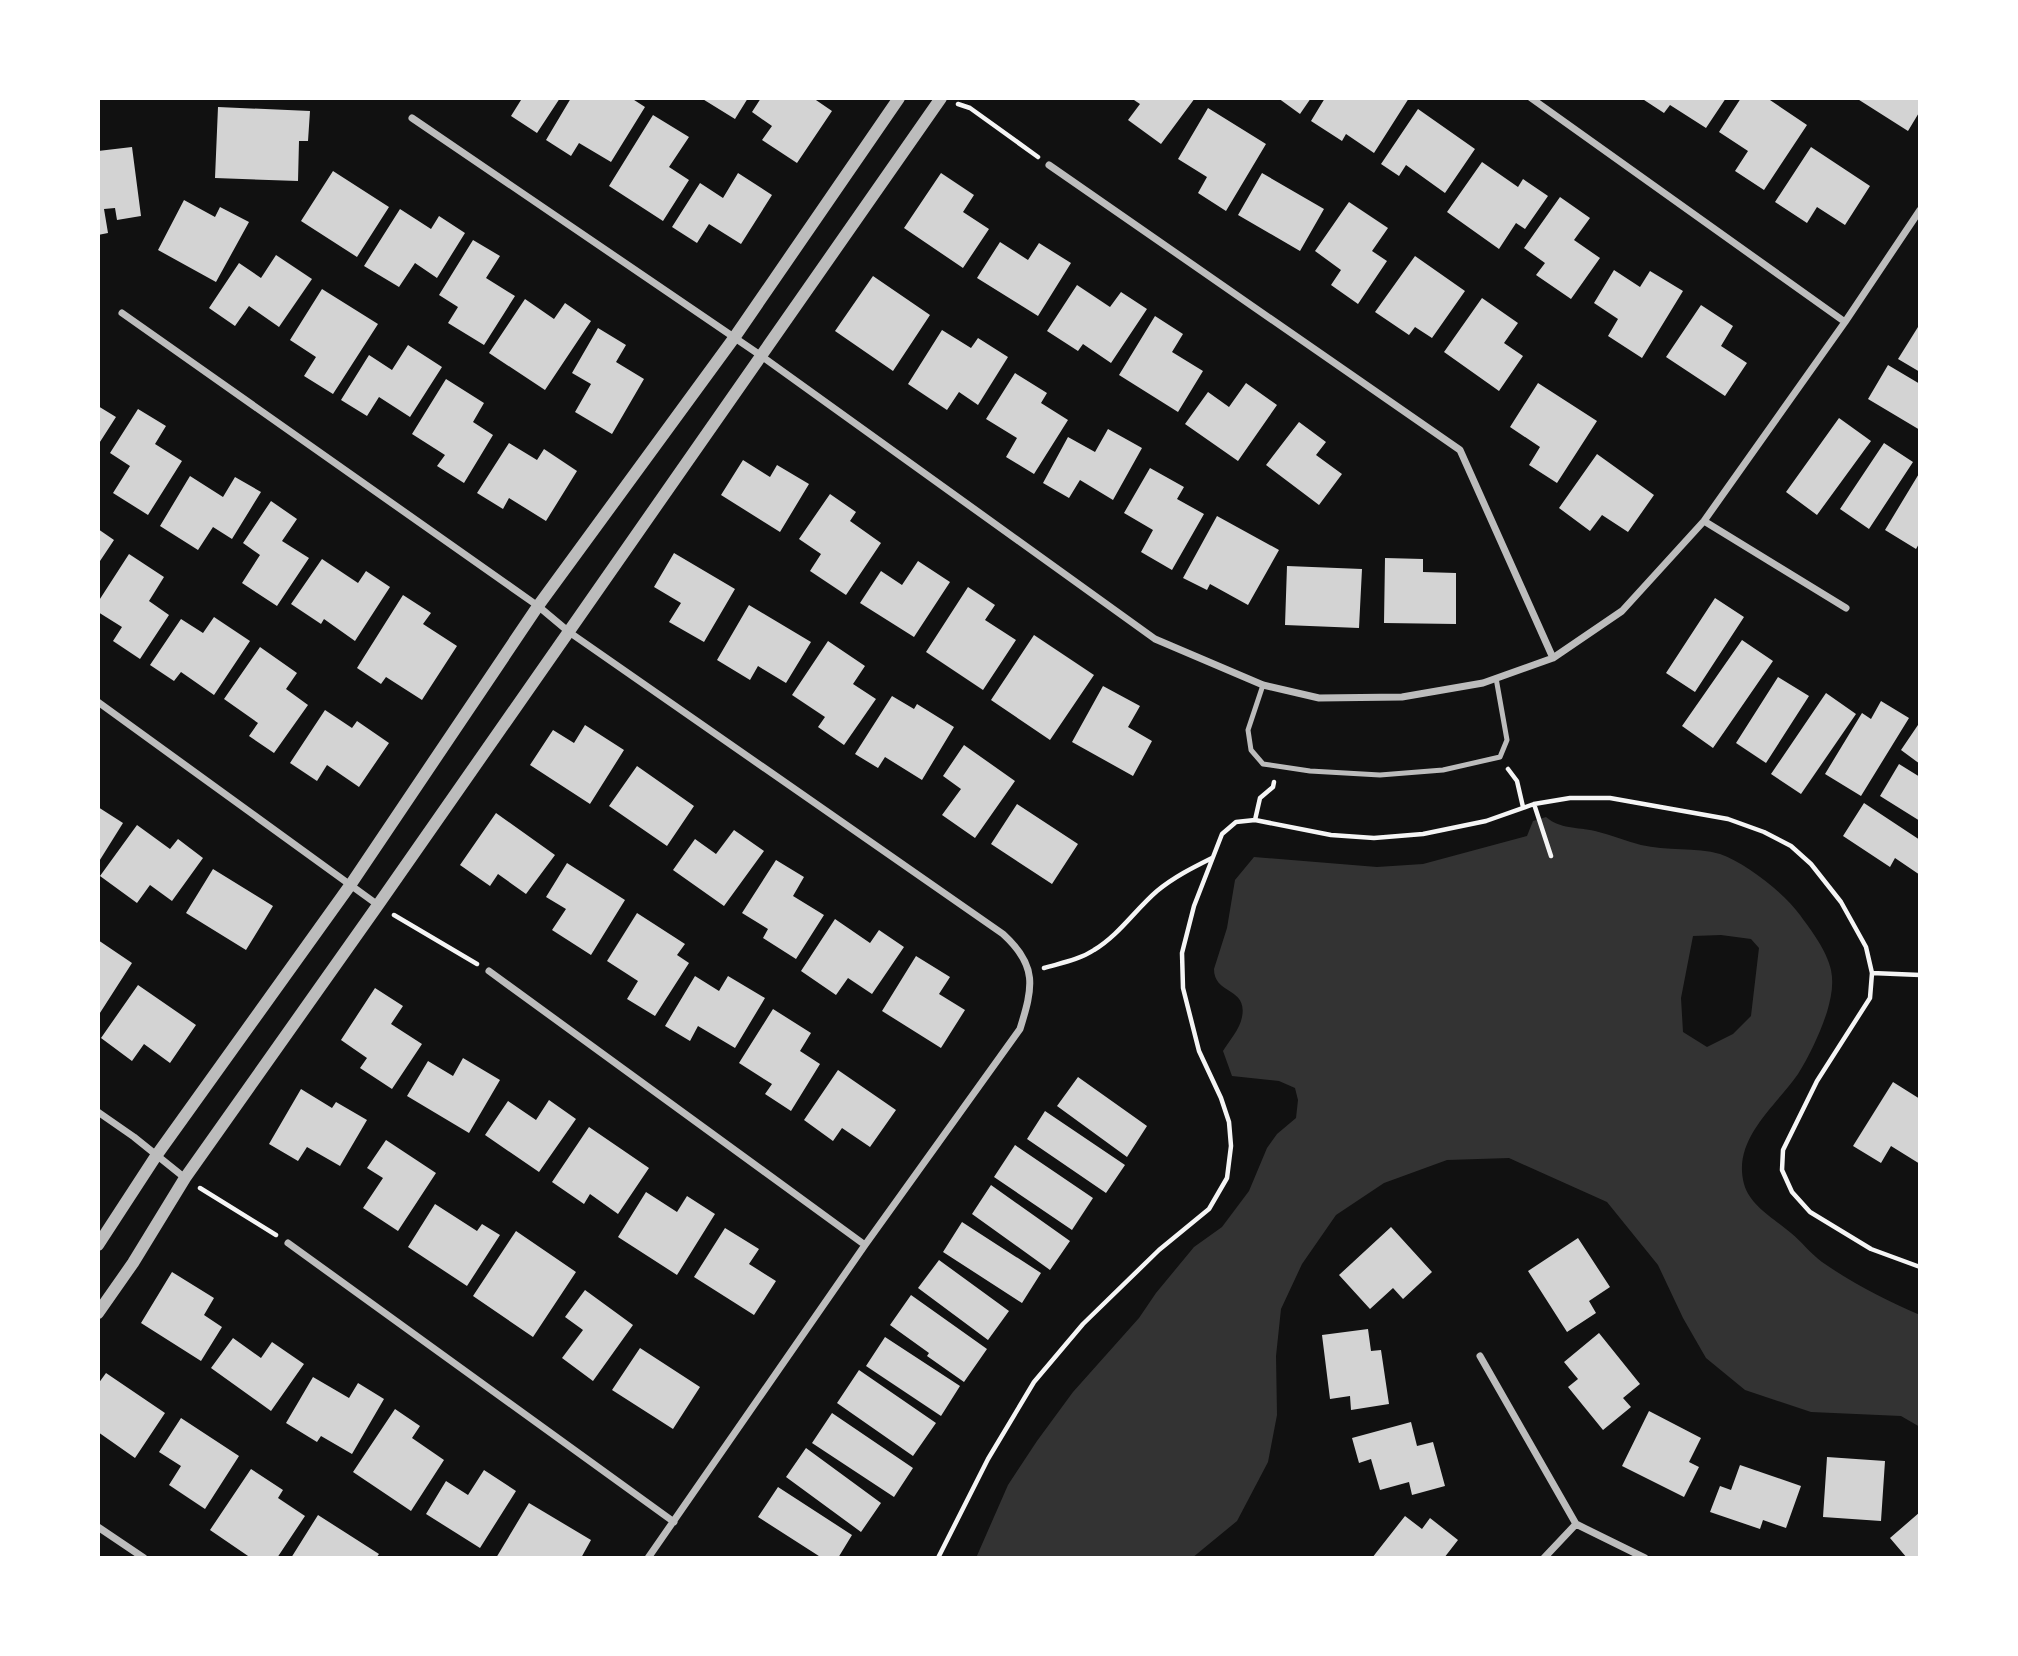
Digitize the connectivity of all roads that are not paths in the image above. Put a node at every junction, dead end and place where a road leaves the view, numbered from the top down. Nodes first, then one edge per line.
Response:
1 (899, 98) edge
2 (940, 98) edge
3 (1531, 98) edge
4 (412, 118) dead end
5 (1049, 165) road end
6 (1920, 210) edge
7 (122, 313) dead end
8 (1845, 322) junction
9 (734, 338) junction
10 (760, 355) junction
11 (1704, 521) junction
12 (538, 606) junction
13 (1846, 608) dead end
14 (569, 632) junction
15 (1553, 657) junction
16 (1496, 678) junction
17 (1262, 685) junction
18 (98, 702) edge
19 (351, 884) junction
20 (378, 905) junction
21 (489, 971) road end
22 (98, 1112) edge
23 (156, 1156) junction
24 (185, 1178) junction
25 (288, 1243) road end
26 (98, 1245) edge
27 (866, 1245) junction
28 (98, 1312) edge
29 (1480, 1356) dead end
30 (674, 1522) junction
31 (1576, 1524) junction
32 (98, 1527) edge
33 (144, 1558) edge
34 (648, 1558) edge
35 (1544, 1558) edge
36 (1645, 1558) edge

1 - 9 street
2 - 10 street
3 - 8 street
4 - 9 street
5 - 15 street
6 - 8 street
7 - 12 street
8 - 11 street
9 - 10 street
9 - 12 street
10 - 14 street
10 - 17 street
11 - 13 street
11 - 15 street
12 - 14 street
12 - 19 street
14 - 20 street
14 - 27 street
15 - 16 street
16 - 17 street
16 - 17 lane
18 - 19 street
19 - 20 street
19 - 23 street
20 - 24 street
21 - 27 street
22 - 23 street
23 - 24 street
23 - 26 street
24 - 28 street
25 - 30 street
27 - 30 street
29 - 31 street
30 - 34 street
31 - 35 street
31 - 36 street
32 - 33 street

